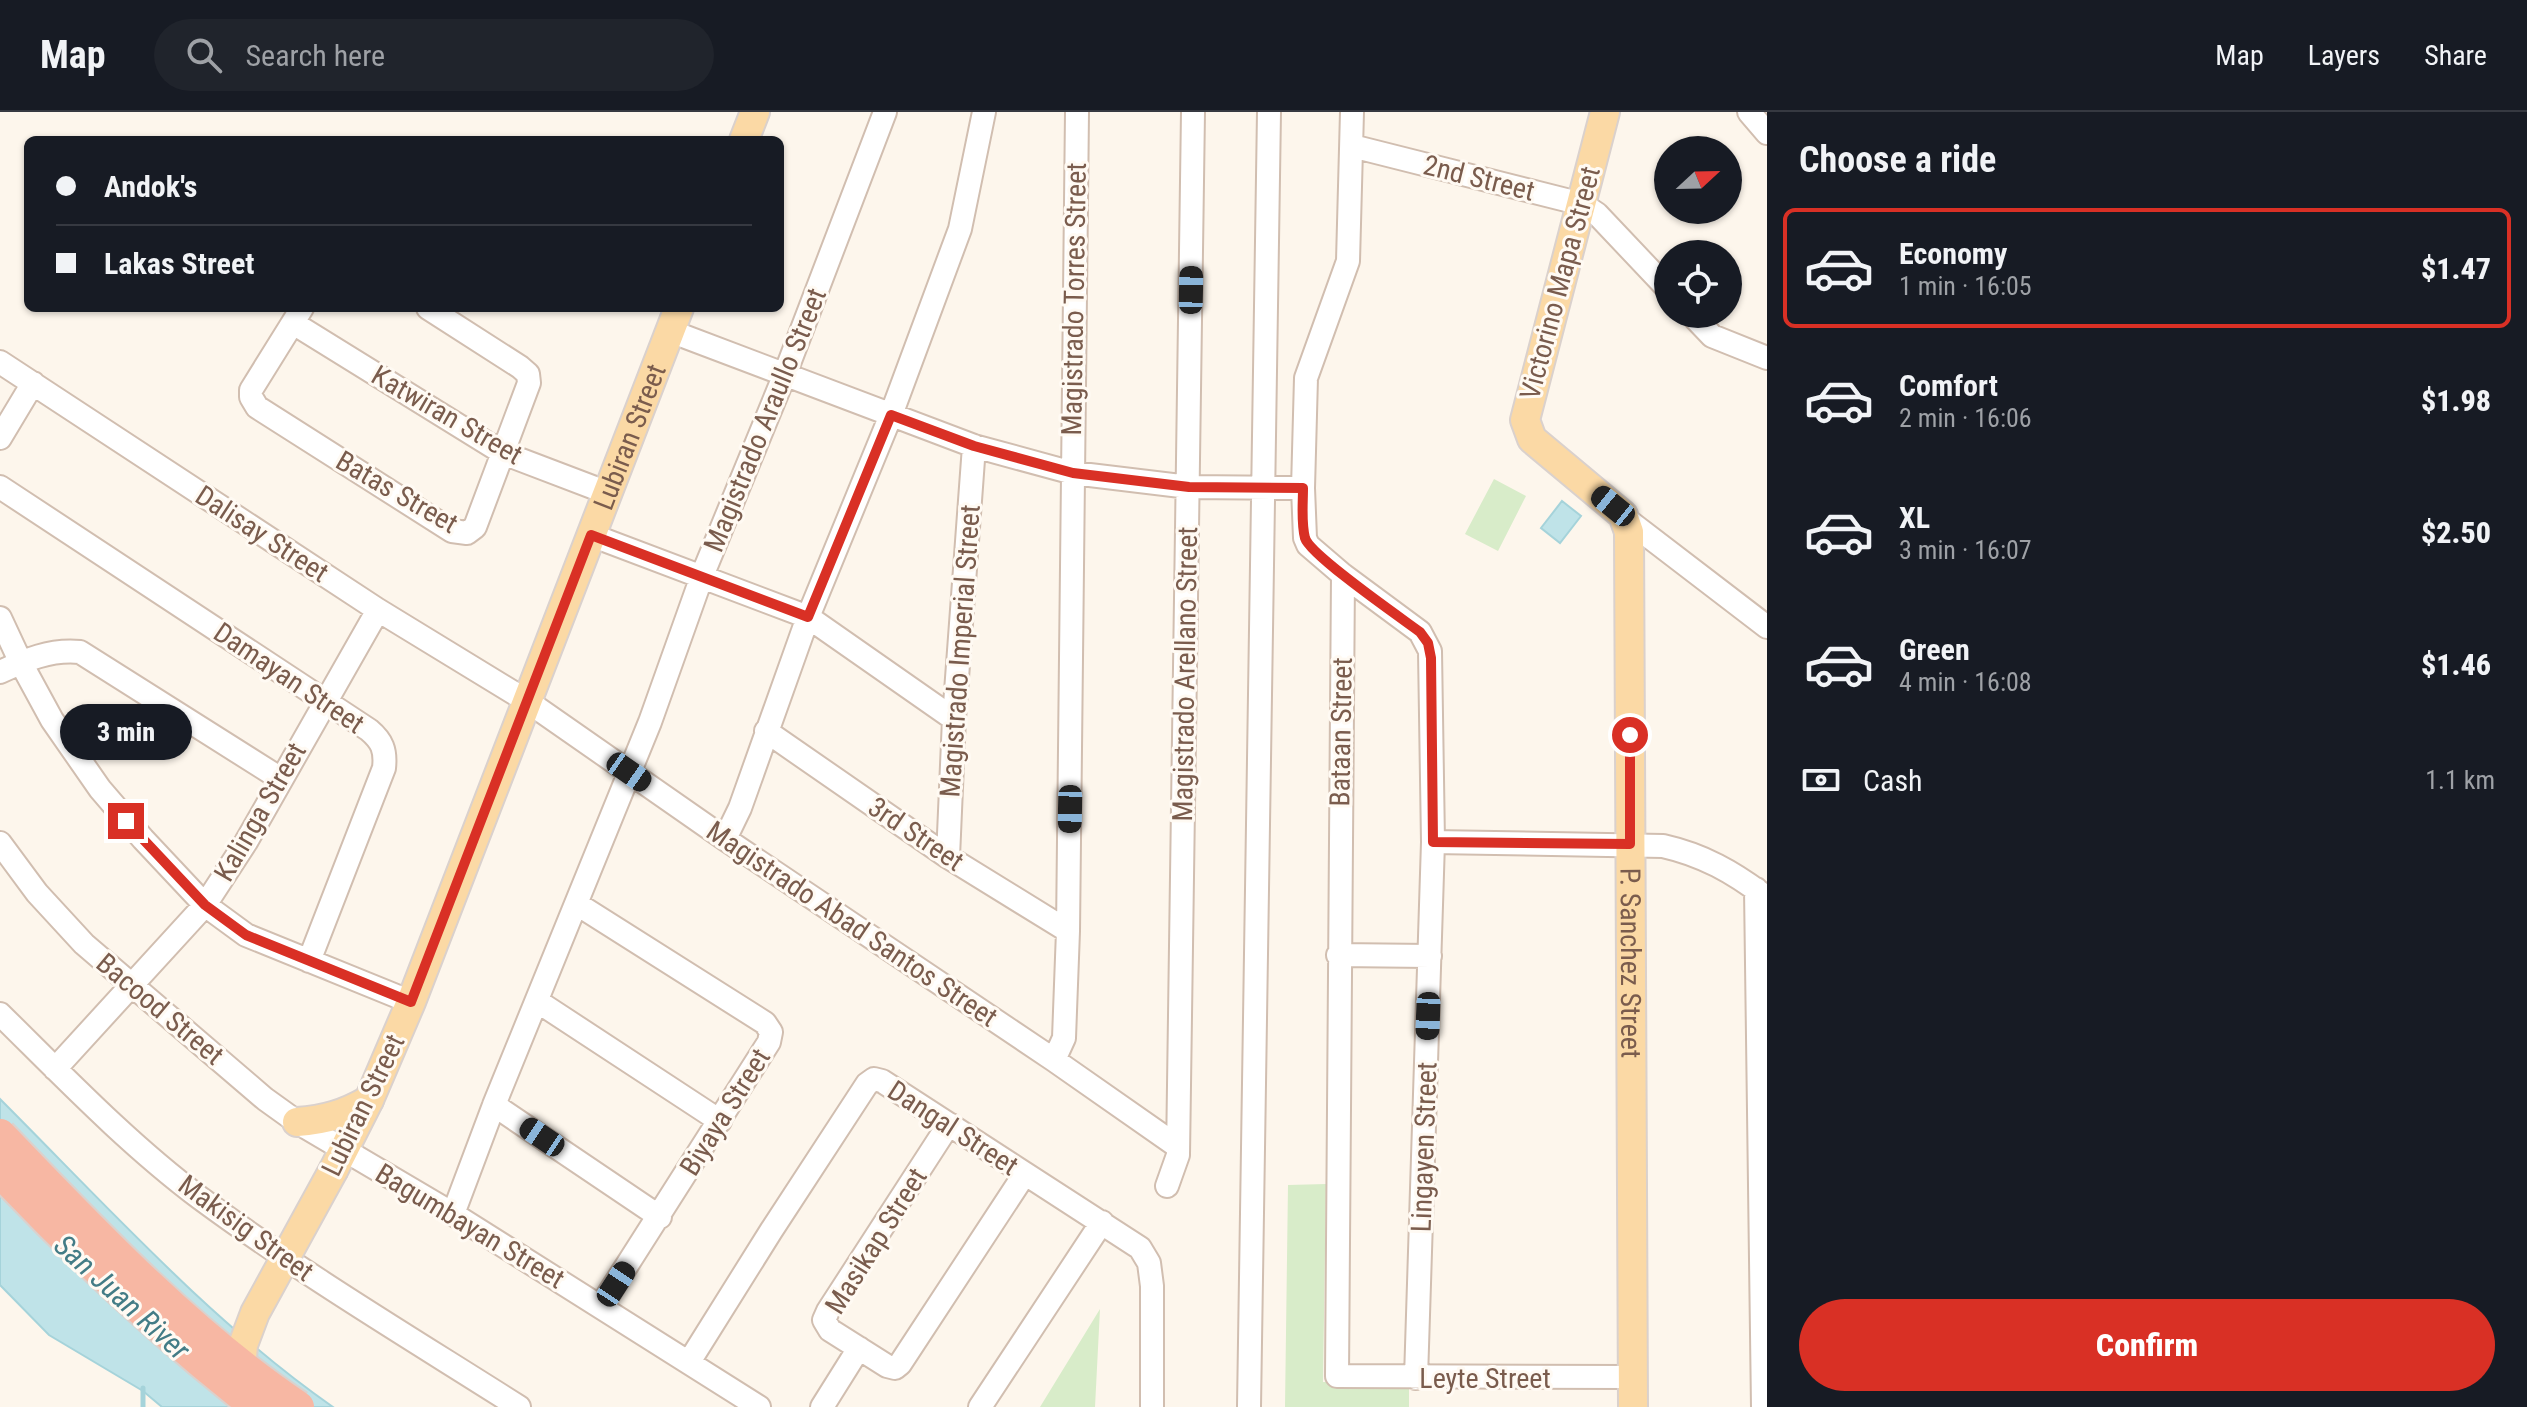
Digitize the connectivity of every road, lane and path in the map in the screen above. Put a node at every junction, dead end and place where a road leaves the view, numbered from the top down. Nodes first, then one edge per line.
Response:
1 (755, 112) edge
2 (885, 112) edge
3 (984, 112) edge
4 (1077, 112) edge
5 (1193, 112) edge
6 (1269, 112) edge
7 (1352, 112) edge
8 (1605, 112) edge
9 (1749, 112) edge
10 (1767, 133) edge
11 (746, 136) edge
12 (1352, 146) junction
13 (1582, 204) junction
14 (1654, 274) edge
15 (434, 312) edge
16 (297, 316) edge
17 (675, 320) edge
18 (1704, 328) edge
19 (1767, 358) edge
20 (0, 362) edge
21 (785, 374) junction
22 (33, 383) junction
23 (891, 415) junction
24 (0, 438) edge
25 (974, 446) junction
26 (503, 453) junction
27 (1073, 473) junction
28 (0, 487) edge
29 (1189, 487) junction
30 (1262, 488) junction
31 (1303, 488) junction
32 (608, 493) junction
33 (1626, 519) junction
34 (591, 535) junction
35 (1343, 575) junction
36 (702, 576) junction
37 (378, 610) junction
38 (808, 617) junction
39 (0, 618) edge
40 (1767, 627) edge
41 (21, 663) junction
42 (0, 672) edge
43 (325, 701) junction
44 (527, 701) junction
45 (954, 719) junction
46 (766, 731) junction
47 (629, 772) junction
48 (281, 779) junction
49 (725, 839) junction
50 (1433, 842) junction
51 (0, 843) edge
52 (1630, 844) junction
53 (948, 857) junction
54 (1762, 894) edge
55 (577, 904) junction
56 (205, 905) junction
57 (1068, 931) junction
58 (1338, 955) junction
59 (1430, 956) junction
60 (309, 961) junction
61 (132, 986) junction
62 (537, 1001) junction
63 (411, 1002) junction
64 (0, 1014) edge
65 (1054, 1060) junction
66 (55, 1069) junction
67 (1762, 1094) edge
68 (369, 1100) junction
69 (494, 1105) junction
70 (720, 1121) junction
71 (297, 1122) junction
72 (949, 1124) junction
73 (0, 1135) edge
74 (1177, 1146) junction
75 (338, 1159) junction
76 (0, 1171) edge
77 (1024, 1175) junction
78 (1167, 1186) dead end
79 (453, 1214) junction
80 (660, 1217) junction
81 (1102, 1222) junction
82 (1764, 1290) edge
83 (601, 1306) junction
84 (859, 1348) junction
85 (689, 1362) junction
86 (1337, 1376) joint
87 (1632, 1377) junction
88 (1416, 1378) junction
89 (242, 1407) edge
90 (257, 1407) edge
91 (298, 1407) edge
92 (519, 1407) edge
93 (759, 1407) edge
94 (822, 1407) edge
95 (980, 1407) edge
96 (1152, 1407) edge
97 (1249, 1407) edge
98 (1633, 1407) edge
99 (1763, 1407) edge

1 - 11 main road
2 - 21 street, Magistrado Araullo Street
3 - 23 street
4 - 27 street, Magistrado Torres Street
5 - 29 street, Magistrado Arellano Street
6 - 30 street
7 - 12 street
8 - 13 main road, Victorino Mapa Street
9 - 10 street
12 - 13 street, 2nd Street
12 - 31 street
13 - 14 street, 2nd Street
13 - 33 main road, Victorino Mapa Street
15 - 26 street, Batas Street
16 - 26 street, Katwiran Street
16 - 26 street, Batas Street
17 - 21 street
17 - 32 main road, Lubiran Street
18 - 19 street
20 - 22 street, Dalisay Street
21 - 23 street
21 - 36 street, Magistrado Araullo Street
22 - 24 street
22 - 37 street, Dalisay Street
23 - 25 street
23 - 38 street
25 - 27 street
25 - 45 street, Magistrado Imperial Street
26 - 32 street, Katwiran Street
27 - 29 street
27 - 57 street, Magistrado Torres Street
28 - 43 street, Damayan Street
29 - 30 street
29 - 74 street, Magistrado Arellano Street
30 - 31 street
30 - 97 street
31 - 35 street
32 - 34 main road, Lubiran Street
33 - 40 street, Victorino Mapa Street
33 - 52 main road, P. Sanchez Street
34 - 36 street
34 - 44 main road, Lubiran Street
35 - 50 street, Lingayen Street
35 - 58 street, Bataan Street
36 - 38 street
36 - 47 street, Magistrado Araullo Street
37 - 43 street, Kalinga Street
37 - 44 street, Dalisay Street
38 - 45 street
38 - 46 street
39 - 41 street
41 - 42 street
41 - 48 street
41 - 56 street
43 - 48 street, Kalinga Street
43 - 60 street, Damayan Street
44 - 47 street, Magistrado Abad Santos Street
44 - 63 main road, Lubiran Street
45 - 53 street, Magistrado Imperial Street
46 - 49 street
46 - 53 street, 3rd Street
47 - 49 street, Magistrado Abad Santos Street
47 - 55 street
48 - 56 street, Kalinga Street
49 - 65 street, Magistrado Abad Santos Street
50 - 52 street
50 - 59 street, Lingayen Street
51 - 61 street, Bacood Street
52 - 54 street
52 - 87 main road, P. Sanchez Street
53 - 57 street, 3rd Street
54 - 67 street
55 - 62 street
55 - 70 street, Biyaya Street
56 - 60 street
56 - 61 street, Kalinga Street
57 - 65 street, Magistrado Torres Street
58 - 59 street
58 - 86 street, Bataan Street
59 - 88 street, Lingayen Street
60 - 63 street
61 - 66 street, Kalinga Street
61 - 71 street, Bacood Street
62 - 69 street
62 - 70 street
63 - 68 main road, Lubiran Street
64 - 66 street, Makisig Street
65 - 74 street, Magistrado Abad Santos Street
66 - 92 street, Makisig Street
67 - 82 street
68 - 71 main road
68 - 75 main road, Lubiran Street
69 - 79 street
69 - 80 street
70 - 80 street, Biyaya Street
71 - 75 street, Bacood Street
72 - 77 street, Dangal Street
72 - 84 street, Masikap Street
72 - 85 street, Dangal Street
73 - 91 highway, bridge
74 - 78 street, Magistrado Arellano Street
75 - 79 street, Bagumbayan Street
75 - 89 main road, Lubiran Street, bridge
76 - 90 highway, bridge
77 - 81 street, Dangal Street
77 - 84 street, Masikap Street
79 - 83 street, Bagumbayan Street
80 - 83 street, Biyaya Street
81 - 95 street
81 - 96 street, Dangal Street
82 - 99 street
83 - 85 street, Bagumbayan Street
84 - 94 street, Masikap Street
85 - 93 street, Bagumbayan Street
86 - 88 street, Leyte Street
87 - 88 street, Leyte Street
87 - 98 main road, P. Sanchez Street

